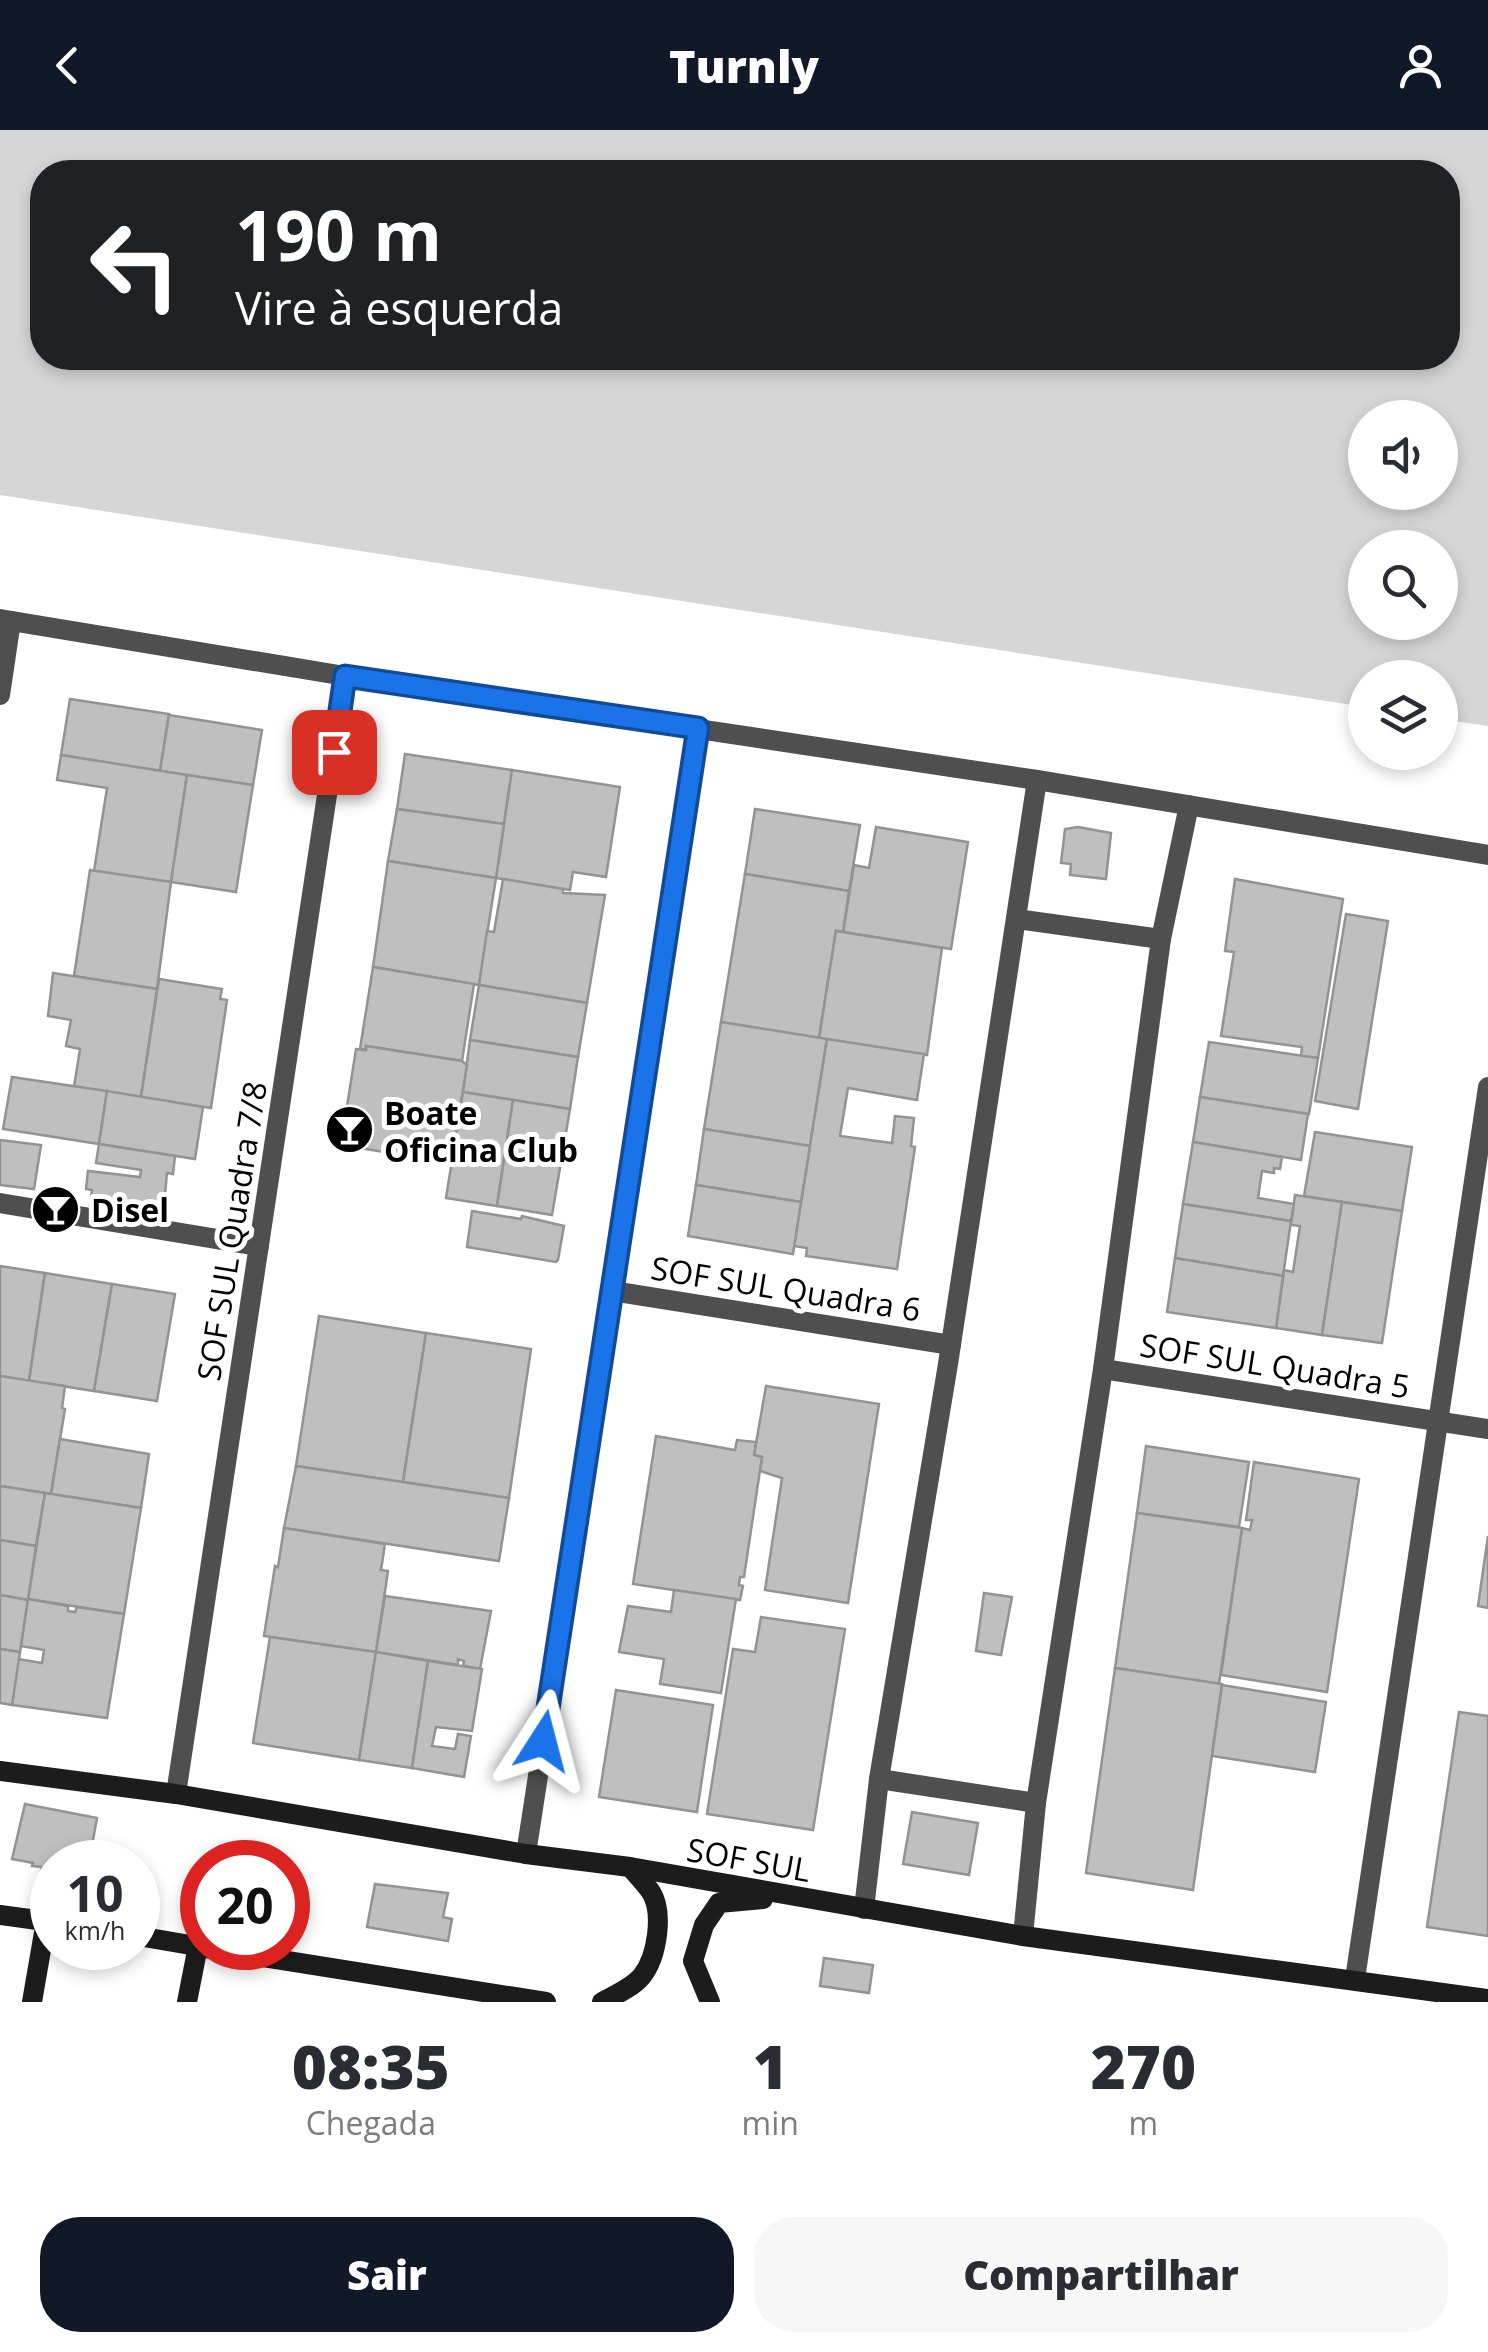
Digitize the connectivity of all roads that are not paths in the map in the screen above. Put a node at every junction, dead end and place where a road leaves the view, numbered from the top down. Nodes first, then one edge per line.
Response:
1 (5, 620) edge
2 (345, 676) junction
3 (0, 694) edge
4 (698, 728) junction
5 (1037, 780) junction
6 (1190, 805) junction
7 (1488, 854) edge
8 (1016, 919) junction
9 (1161, 939) junction
10 (1488, 1087) edge
11 (0, 1202) edge
12 (258, 1246) junction
13 (612, 1291) junction
14 (951, 1345) junction
15 (1102, 1368) junction
16 (1438, 1420) junction
17 (1488, 1429) edge
18 (0, 1771) edge
19 (879, 1780) junction
20 (176, 1794) junction
21 (1036, 1802) junction
22 (526, 1854) junction
23 (630, 1868) junction
24 (785, 1897) junction
25 (864, 1909) junction
26 (0, 1915) edge
27 (30, 1919) edge
28 (1023, 1936) junction
29 (310, 1964) edge
30 (39, 1970) edge
31 (196, 1970) edge
32 (1355, 1979) junction
33 (1445, 1996) edge
34 (1488, 1999) edge
35 (32, 2002) edge
36 (188, 2002) edge
37 (546, 2002) edge
38 (602, 2002) edge
39 (710, 2002) edge

1 - 2 lane
1 - 3 lane
2 - 4 lane
2 - 12 lane, SOF SUL Quadra 7/8
4 - 5 lane
4 - 13 lane
5 - 6 lane
5 - 8 lane
6 - 7 lane
6 - 9 lane
8 - 9 lane
8 - 14 lane
9 - 15 lane
10 - 16 lane
11 - 12 lane
12 - 20 lane, SOF SUL Quadra 7/8
13 - 14 lane, SOF SUL Quadra 6
13 - 22 lane
14 - 19 lane
15 - 16 lane, SOF SUL Quadra 5
15 - 21 lane
16 - 17 lane, SOF SUL Quadra 5
16 - 32 lane
18 - 20 street, SOF SUL
19 - 21 lane
19 - 25 lane
20 - 22 street, SOF SUL
21 - 28 lane
22 - 23 street, SOF SUL
23 - 24 street, SOF SUL
23 - 38 street
24 - 25 street, SOF SUL
24 - 39 street
25 - 28 street, SOF SUL
26 - 27 street
28 - 32 street, SOF SUL
29 - 37 street
30 - 35 street
31 - 36 street
32 - 33 street, SOF SUL
33 - 34 street, SOF SUL

